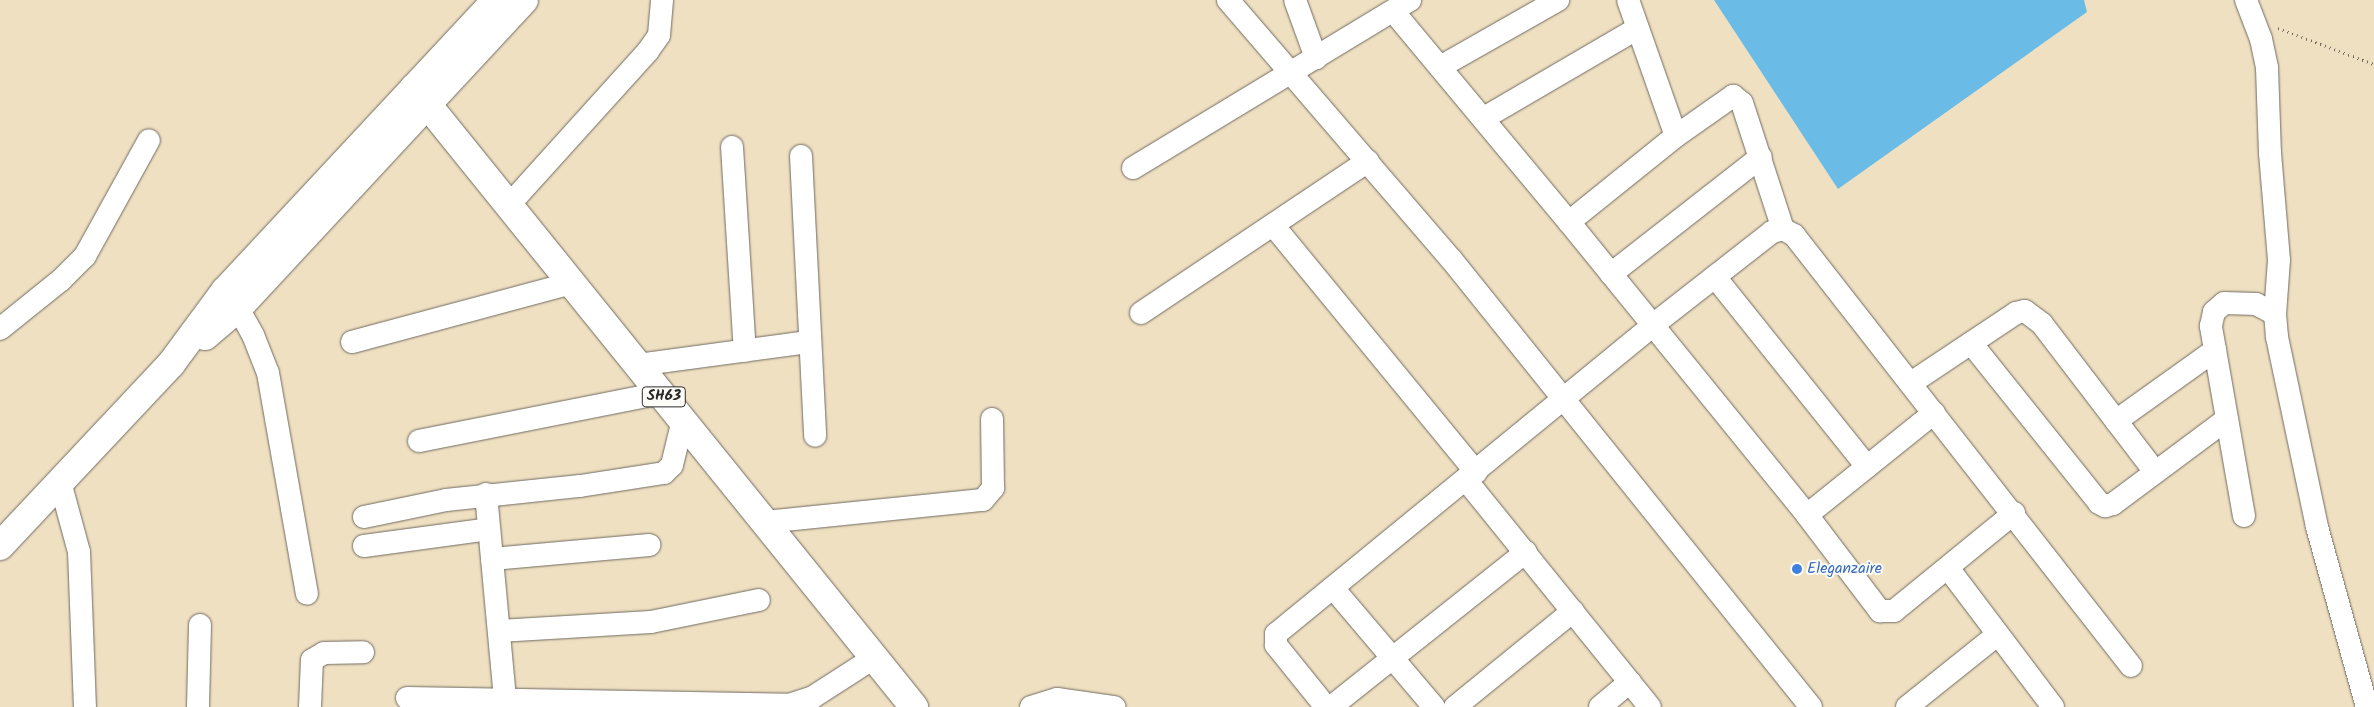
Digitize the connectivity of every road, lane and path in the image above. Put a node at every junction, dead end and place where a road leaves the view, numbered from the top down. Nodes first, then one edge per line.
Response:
1 (496, 0) edge
2 (524, 0) edge
3 (662, 0) edge
4 (1228, 0) edge
5 (1295, 0) edge
6 (1558, 0) edge
7 (1628, 0) edge
8 (1402, 6) edge
9 (2249, 9) edge
10 (1638, 28) junction
11 (1316, 58) junction
12 (2374, 64) edge
13 (1440, 67) junction
14 (1292, 73) junction
15 (421, 96) junction
16 (1484, 118) junction
17 (1676, 136) junction
18 (148, 140) dead end
19 (732, 147) dead end
20 (800, 156) dead end
21 (1761, 156) junction
22 (1368, 161) junction
23 (1133, 168) dead end
24 (509, 205) junction
25 (1569, 222) junction
26 (1273, 225) junction
27 (1783, 229) junction
28 (1611, 274) junction
29 (1715, 276) junction
30 (572, 282) junction
31 (238, 308) junction
32 (1141, 313) dead end
33 (2275, 314) junction
34 (1653, 325) junction
35 (0, 329) edge
36 (352, 342) dead end
37 (808, 342) junction
38 (1971, 343) junction
39 (2216, 350) junction
40 (744, 351) junction
41 (171, 364) junction
42 (638, 365) junction
43 (1911, 383) junction
44 (661, 393) junction
45 (1564, 399) junction
46 (1934, 413) junction
47 (992, 419) dead end
48 (2227, 419) junction
49 (683, 420) junction
50 (2116, 421) junction
51 (815, 436) dead end
52 (419, 441) dead end
53 (1867, 467) junction
54 (2155, 472) junction
55 (1471, 476) junction
56 (60, 482) junction
57 (486, 494) junction
58 (2014, 513) junction
59 (1807, 515) junction
60 (2244, 516) dead end
61 (364, 517) dead end
62 (765, 522) junction
63 (490, 529) junction
64 (649, 545) dead end
65 (0, 546) edge
66 (364, 546) dead end
67 (1526, 552) junction
68 (492, 559) junction
69 (1948, 568) junction
70 (1333, 588) junction
71 (307, 594) dead end
72 (758, 600) dead end
73 (1573, 611) junction
74 (200, 625) dead end
75 (499, 630) junction
76 (1997, 635) junction
77 (363, 652) dead end
78 (875, 657) junction
79 (1392, 658) junction
80 (2131, 666) dead end
81 (1630, 682) junction
82 (407, 698) dead end
83 (505, 700) junction
84 (814, 702) edge
85 (85, 707) edge
86 (198, 707) edge
87 (310, 707) edge
88 (914, 707) edge
89 (1032, 707) edge
90 (1114, 707) edge
91 (1326, 707) edge
92 (1331, 707) edge
93 (1434, 707) edge
94 (1455, 707) edge
95 (1600, 707) edge
96 (1650, 707) edge
97 (1811, 707) edge
98 (1908, 707) edge
99 (2053, 707) edge
100 (2367, 707) edge

1 - 15 main road
2 - 15 main road
3 - 24 street
4 - 14 street
5 - 11 street
6 - 13 street
7 - 10 street
8 - 11 street
8 - 13 street
9 - 12 path
9 - 33 street
10 - 16 street
10 - 17 street
11 - 14 street
13 - 16 street
14 - 22 street
14 - 23 street
15 - 24 main road, SH63
15 - 31 main road
15 - 41 main road
16 - 25 street
17 - 21 street
17 - 25 street
18 - 35 street
19 - 40 street
20 - 37 street
21 - 27 street
21 - 28 street
22 - 26 street
22 - 45 street
24 - 30 main road, SH63
25 - 28 street
26 - 32 street
26 - 55 street
27 - 29 street
27 - 43 street
28 - 34 street
29 - 34 street
29 - 53 street
30 - 36 street
30 - 42 main road, SH63
31 - 41 main road
31 - 71 street
33 - 39 street
33 - 100 street
34 - 45 street
34 - 59 street
37 - 40 street
37 - 51 street
38 - 43 street
38 - 50 street
38 - 54 street
39 - 48 street
39 - 50 street
40 - 42 street
41 - 56 main road
42 - 44 main road, SH63
43 - 46 street
44 - 49 main road, SH63
44 - 52 street
45 - 55 street
45 - 97 street
46 - 53 street
46 - 58 street
47 - 62 street
48 - 54 street
48 - 60 street
49 - 57 street
49 - 62 main road, SH63
50 - 54 street
53 - 59 street
55 - 67 street
55 - 70 street
56 - 65 main road
56 - 85 street
57 - 61 street
57 - 63 street
58 - 69 street
58 - 80 street
59 - 69 street
62 - 78 main road, SH63
63 - 66 street
63 - 68 street
64 - 68 street
67 - 73 street
67 - 79 street
68 - 75 street
69 - 76 street
70 - 79 street
70 - 91 street
72 - 75 street
73 - 81 street
73 - 94 street
74 - 86 street
75 - 83 street
76 - 98 street
76 - 99 street
77 - 87 street
78 - 84 street
78 - 88 main road, SH63
79 - 92 street
79 - 93 street
81 - 95 street
81 - 96 street
82 - 83 street
83 - 84 street
89 - 90 street

